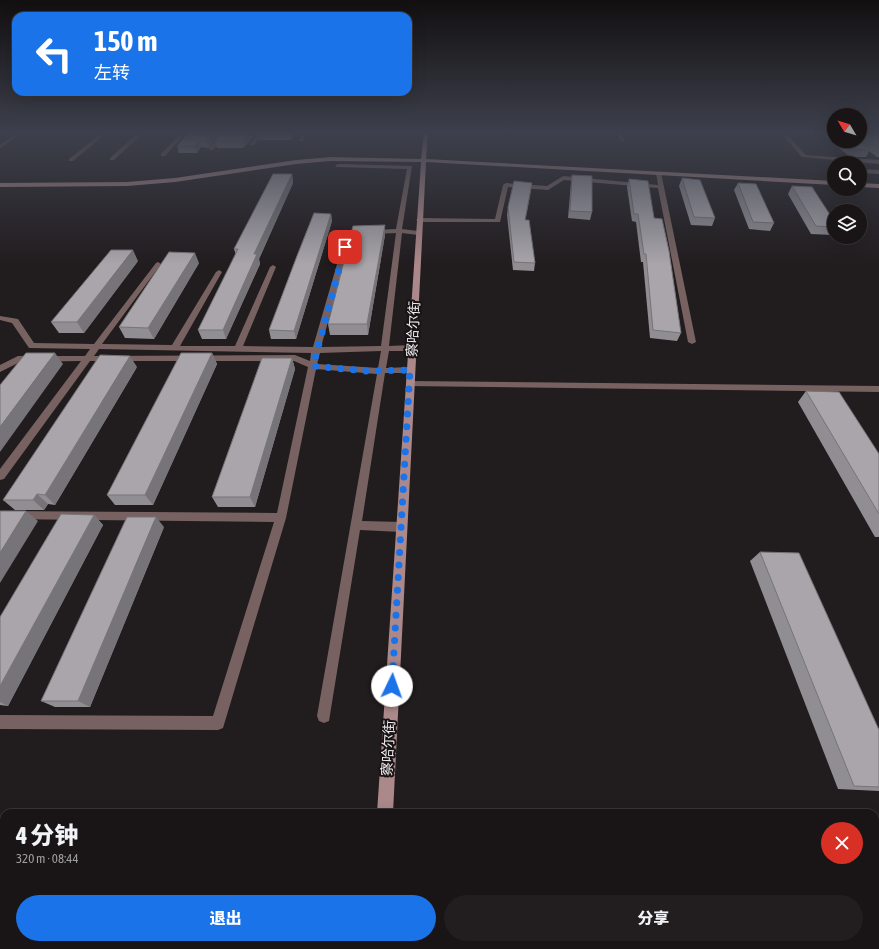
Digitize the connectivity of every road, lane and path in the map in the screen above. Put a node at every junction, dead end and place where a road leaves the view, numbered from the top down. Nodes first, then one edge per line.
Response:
1 (166, 176) edge
2 (200, 176) edge
3 (408, 176) edge
4 (423, 176) edge
5 (659, 176) edge
6 (716, 176) edge
7 (799, 176) edge
8 (827, 178) edge
9 (867, 180) edge
10 (0, 181) edge
11 (879, 181) edge
12 (827, 183) edge
13 (0, 185) edge
14 (867, 185) edge
15 (879, 186) edge
16 (661, 187) junction
17 (419, 220) junction
18 (399, 231) junction
19 (418, 233) junction
20 (158, 264) dead end
21 (273, 267) dead end
22 (219, 272) dead end
23 (0, 318) edge
24 (692, 342) dead end
25 (96, 347) junction
26 (175, 348) junction
27 (412, 348) junction
28 (238, 349) junction
29 (385, 349) junction
30 (316, 350) junction
31 (87, 359) junction
32 (313, 366) junction
33 (0, 369) edge
34 (381, 370) junction
35 (410, 370) junction
36 (410, 384) junction
37 (879, 389) edge
38 (0, 476) edge
39 (0, 515) edge
40 (281, 518) junction
41 (356, 525) junction
42 (401, 526) junction
43 (324, 716) dead end
44 (0, 722) edge
45 (384, 809) edge

1 - 10 street
2 - 13 street
3 - 18 street
4 - 17 street, 察哈尔街
5 - 16 street
6 - 12 street
7 - 8 street
9 - 11 street
14 - 15 street
16 - 17 street
16 - 24 street
17 - 19 street, 察哈尔街
18 - 19 street
18 - 29 street
18 - 30 street
19 - 27 street, 察哈尔街
20 - 25 street
21 - 28 street
22 - 26 street
23 - 25 street
25 - 26 street
25 - 31 street
26 - 28 street
27 - 29 street
27 - 35 street, 察哈尔街
28 - 30 street
29 - 30 street
29 - 34 street
30 - 32 street
31 - 32 street
31 - 33 street
31 - 38 street
32 - 34 street
32 - 40 street
34 - 35 street
34 - 41 street
35 - 36 street, 察哈尔街
36 - 37 street
36 - 42 street, 察哈尔街
39 - 40 street
40 - 44 street
41 - 42 street
41 - 43 street
42 - 45 street, 察哈尔街

